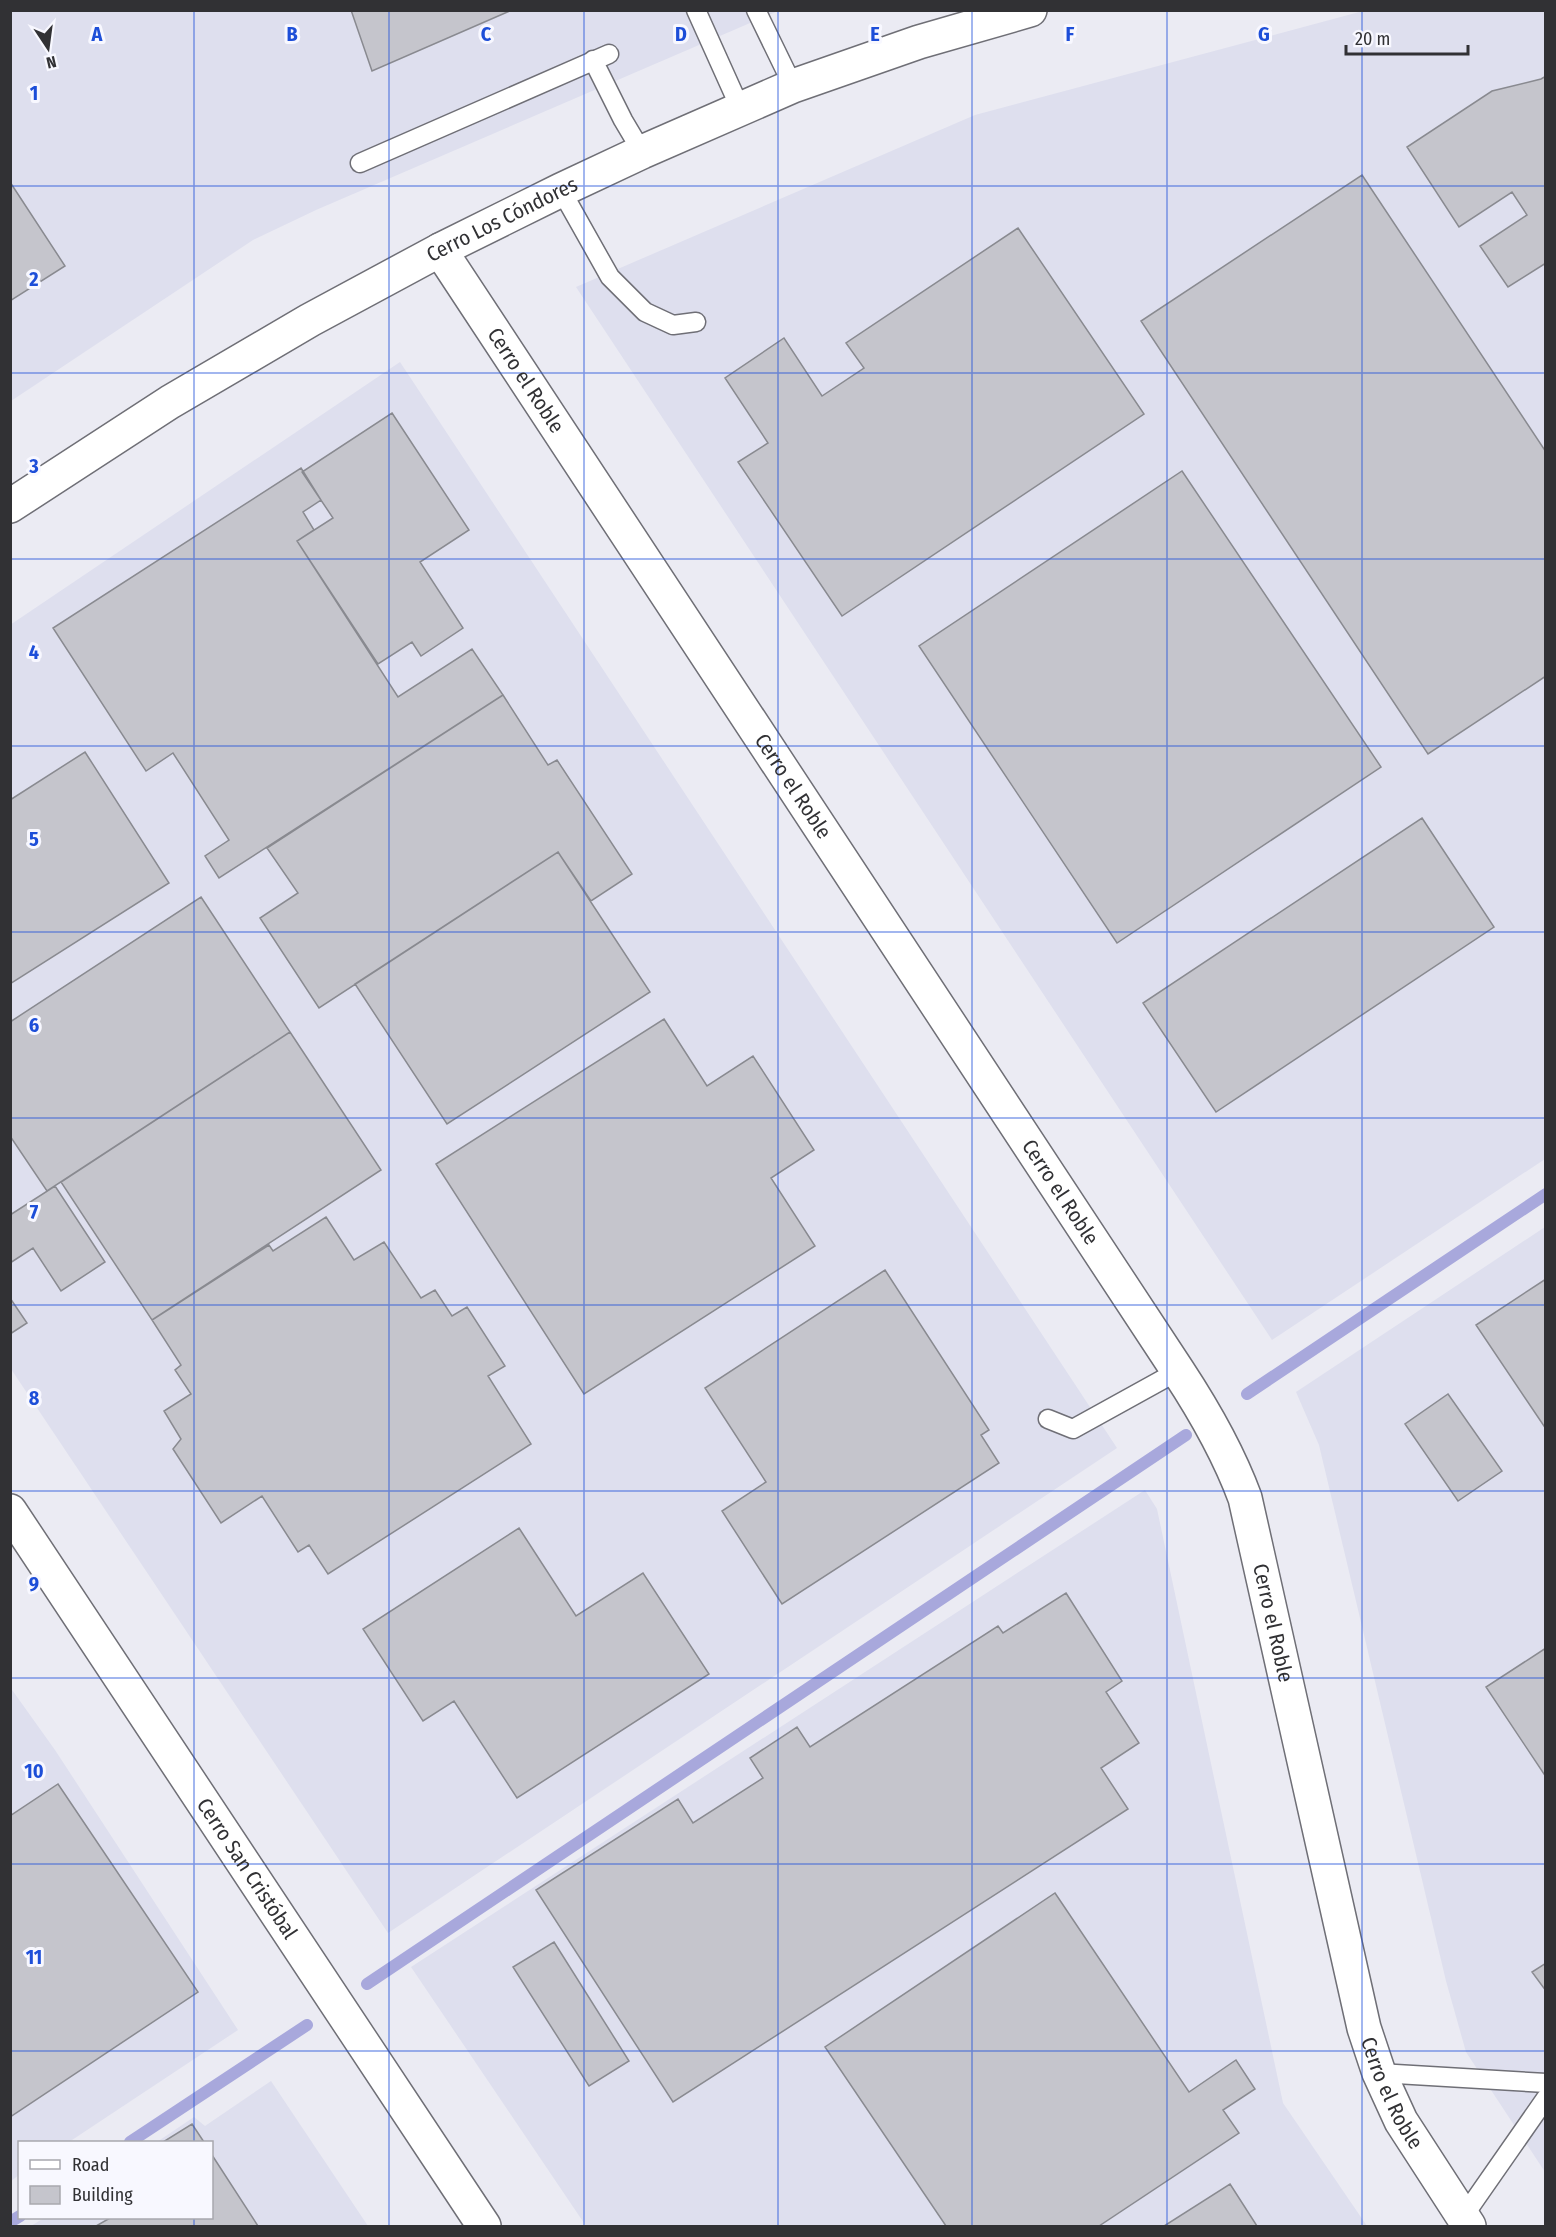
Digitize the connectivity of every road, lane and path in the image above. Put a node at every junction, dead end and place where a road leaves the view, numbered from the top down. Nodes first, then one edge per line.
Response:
1 (696, 10) edge
2 (756, 10) edge
3 (1030, 10) edge
4 (793, 86) junction
5 (741, 110) junction
6 (642, 152) junction
7 (360, 163) dead end
8 (561, 190) junction
9 (440, 250) junction
10 (696, 322) dead end
11 (10, 506) edge
12 (1178, 1371) junction
13 (1048, 1419) dead end
14 (10, 1511) edge
15 (1379, 2073) junction
16 (1545, 2083) edge
17 (1545, 2098) edge
18 (1466, 2222) edge
19 (484, 2226) edge

1 - 5 lane
2 - 4 lane
3 - 4 street, Cerro Los Cóndores
4 - 5 street, Cerro Los Cóndores
5 - 6 street, Cerro Los Cóndores
6 - 7 lane
6 - 8 street, Cerro Los Cóndores
8 - 9 street, Cerro Los Cóndores
8 - 10 lane
9 - 11 street, Cerro Los Cóndores
9 - 12 street, Cerro el Roble
12 - 13 lane
12 - 15 street, Cerro el Roble
14 - 19 street, Cerro San Cristóbal
15 - 16 lane
15 - 18 street, Cerro el Roble
17 - 18 lane

